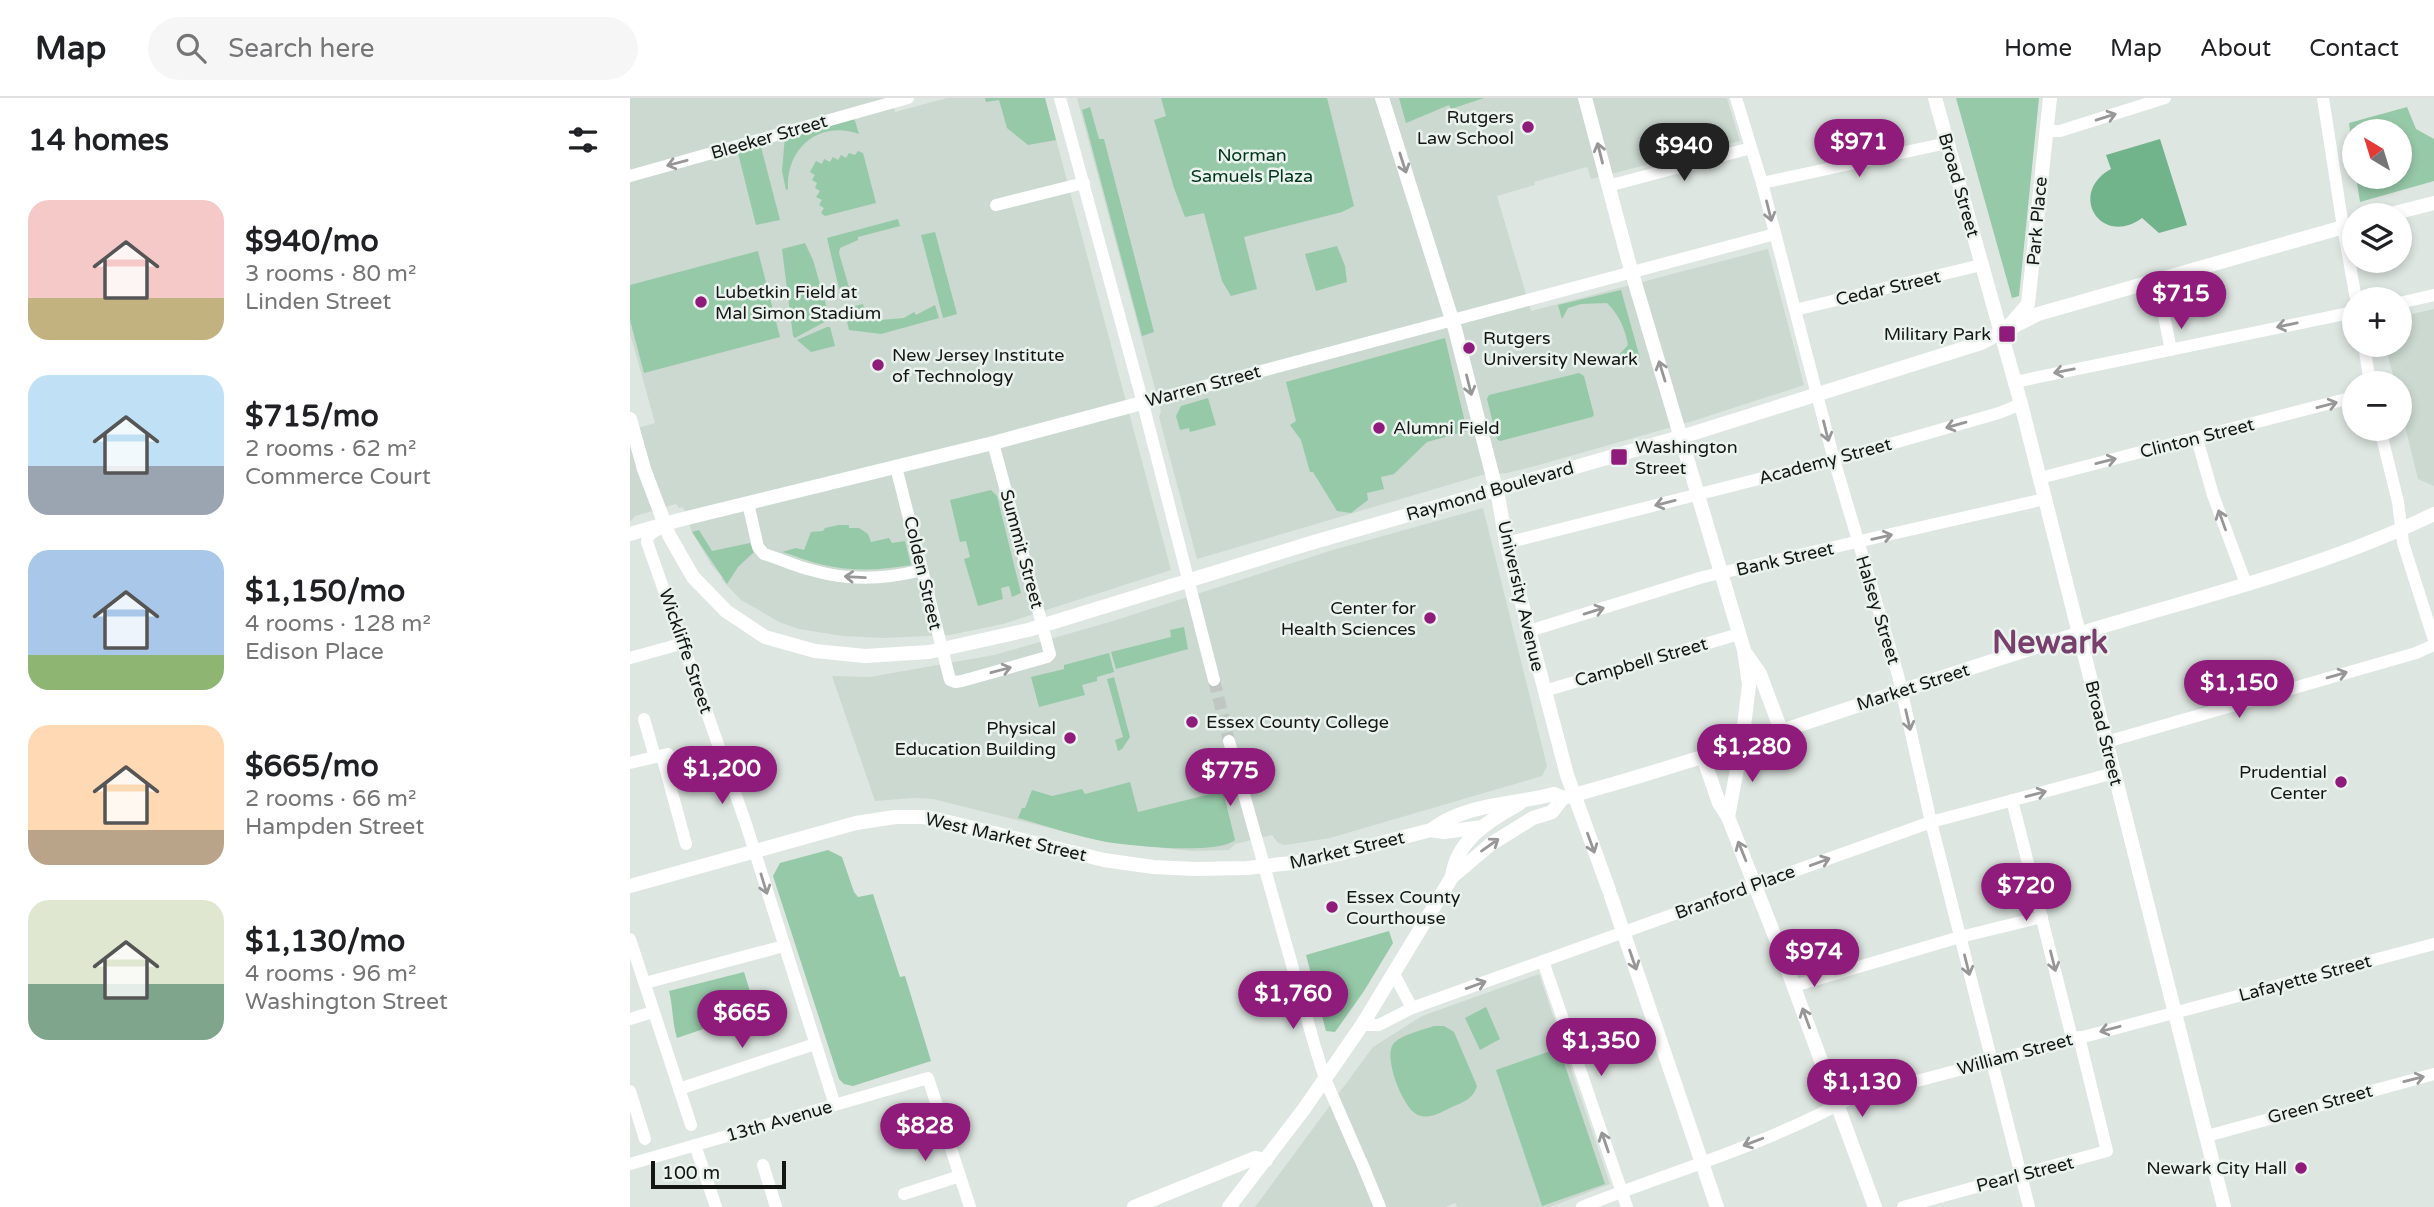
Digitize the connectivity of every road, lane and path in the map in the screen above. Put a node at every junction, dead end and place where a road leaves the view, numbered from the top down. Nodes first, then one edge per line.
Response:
1 (904, 98) edge
2 (1060, 98) edge
3 (1382, 98) edge
4 (1585, 98) edge
5 (1736, 98) edge
6 (1935, 98) edge
7 (2050, 98) edge
8 (2165, 98) edge
9 (2323, 98) edge
10 (2046, 131) junction
11 (1947, 143) junction
12 (1751, 148) junction
13 (630, 176) edge
14 (1084, 183) junction
15 (1762, 183) junction
16 (1608, 186) junction
17 (2344, 203) edge
18 (2434, 203) edge
19 (996, 205) dead end
20 (2412, 209) edge
21 (2342, 228) edge
22 (1775, 234) junction
23 (1981, 265) junction
24 (1631, 272) junction
25 (2157, 282) junction
26 (2434, 295) edge
27 (2412, 300) edge
28 (1795, 310) junction
29 (2342, 314) edge
30 (1452, 319) junction
31 (2001, 334) junction
32 (2171, 350) junction
33 (2015, 383) junction
34 (1818, 395) junction
35 (2342, 400) edge
36 (1142, 403) junction
37 (2021, 404) junction
38 (630, 419) edge
39 (1681, 437) junction
40 (2197, 439) junction
41 (2383, 441) edge
42 (993, 443) junction
43 (1833, 460) junction
44 (897, 467) junction
45 (2040, 478) junction
46 (1496, 488) junction
47 (1698, 494) junction
48 (2045, 499) junction
49 (748, 503) junction
50 (2434, 514) edge
51 (664, 525) junction
52 (2401, 529) junction
53 (630, 534) edge
54 (1858, 542) junction
55 (1506, 543) junction
56 (922, 570) junction
57 (1720, 573) junction
58 (2246, 584) junction
59 (1529, 631) junction
60 (2079, 633) junction
61 (1739, 634) junction
62 (684, 643) junction
63 (2434, 643) edge
64 (1744, 650) junction
65 (630, 657) edge
66 (948, 674) joint
67 (1214, 680) tunnel mouth
68 (1544, 691) junction
69 (1901, 691) junction
70 (644, 719) dead end
71 (1781, 730) junction
72 (1229, 741) tunnel mouth
73 (2106, 742) junction
74 (1742, 743) junction
75 (662, 756) junction
76 (1703, 757) junction
77 (630, 763) edge
78 (2114, 773) junction
79 (1568, 797) junction
80 (2012, 800) junction
81 (1522, 802) junction
82 (1728, 817) junction
83 (1533, 818) junction
84 (1931, 822) junction
85 (1481, 827) junction
86 (1431, 830) junction
87 (686, 844) dead end
88 (754, 852) junction
89 (1263, 867) junction
90 (1452, 877) junction
91 (1755, 885) junction
92 (630, 886) edge
93 (2042, 917) junction
94 (1623, 932) junction
95 (1960, 937) junction
96 (630, 939) edge
97 (2434, 944) edge
98 (783, 946) junction
99 (1543, 961) junction
100 (1394, 974) junction
101 (645, 983) junction
102 (1794, 986) junction
103 (1412, 1008) junction
104 (653, 1012) junction
105 (2176, 1012) junction
106 (630, 1020) edge
107 (1362, 1025) junction
108 (2076, 1038) junction
109 (815, 1044) junction
110 (1991, 1060) junction
111 (2434, 1074) edge
112 (1325, 1079) junction
113 (679, 1088) junction
114 (630, 1091) edge
115 (835, 1105) junction
116 (1838, 1105) junction
117 (691, 1125) dead end
118 (2207, 1136) junction
119 (645, 1139) dead end
120 (695, 1145) junction
121 (1266, 1160) junction
122 (1701, 1162) junction
123 (630, 1164) edge
124 (763, 1165) dead end
125 (959, 1173) junction
126 (2021, 1175) junction
127 (903, 1191) dead end
128 (1622, 1192) junction
129 (716, 1207) edge
130 (776, 1207) edge
131 (970, 1207) edge
132 (1134, 1207) edge
133 (1228, 1207) edge
134 (1380, 1207) edge
135 (1582, 1207) edge
136 (1627, 1207) edge
137 (1717, 1207) edge
138 (1875, 1207) edge
139 (1903, 1207) edge
140 (2029, 1207) edge
141 (2224, 1207) edge

1 -> 13 street, Bleeker Street
2 - 14 street
3 -> 30 main road, University Avenue
16 -> 4 main road
5 - 12 street, Halsey Street
6 - 11 main road, Broad Street
7 - 10 main road, Park Place
10 -> 8 street
9 - 17 street
10 - 31 main road, Park Place
11 - 15 street
11 - 23 main road, Broad Street
12 - 15 street, Halsey Street
12 - 16 street
14 - 19 street
14 - 36 street
15 -> 22 street, Halsey Street
16 - 24 main road
18 - 20 main road
21 - 25 main road, Raymond Boulevard
22 - 24 street, Warren Street
22 - 28 street, Halsey Street
23 - 28 street, Cedar Street
23 - 31 main road, Broad Street
24 - 30 street, Warren Street
39 -> 24 main road
25 - 31 main road, Raymond Boulevard
25 - 32 street
26 - 27 street
28 - 34 street, Halsey Street
29 -> 32 street
30 - 36 street, Warren Street
30 -> 46 main road, University Avenue
31 - 33 main road, Broad Street
31 - 34 main road, Raymond Boulevard
32 -> 33 street
33 - 37 main road, Broad Street
34 - 39 main road, Raymond Boulevard
34 -> 43 street, Halsey Street
40 -> 35 street, Clinton Street
36 - 42 main road, Warren Street
36 - 67 street
37 -> 43 street, Academy Street
37 - 45 main road, Broad Street
38 - 51 main road, Raymond Boulevard
39 - 46 main road, Raymond Boulevard
39 - 47 main road
45 -> 40 street, Clinton Street
58 -> 40 street
41 - 52 street
42 - 44 main road, Warren Street
66 -> 42 street, Summit Street
43 - 47 street, Academy Street
43 - 54 street, Halsey Street
44 - 49 main road, Warren Street
44 - 56 street, Colden Street
45 - 48 main road, Broad Street
46 - 51 main road, Raymond Boulevard
46 - 55 main road, University Avenue
47 -> 55 street, Academy Street
47 - 57 main road
54 -> 48 street, Bank Street
48 - 60 main road, Broad Street
49 - 51 main road, Warren Street
56 -> 49 street
50 - 52 main road, Market Street
51 - 53 main road, Warren Street
51 - 62 street, Wickliffe Street
52 - 58 main road, Market Street
52 - 63 street
54 - 57 street, Bank Street
54 - 69 street, Halsey Street
55 - 59 main road, University Avenue
56 - 66 street, Colden Street
59 -> 57 street, Bank Street
57 - 61 main road
58 - 60 main road, Market Street
59 - 68 main road, University Avenue
60 - 69 main road, Market Street
60 - 73 main road, Broad Street
61 - 64 main road
61 - 68 street, Campbell Street
62 - 65 street
62 - 88 street, Wickliffe Street
73 -> 63 street
64 - 71 main road
64 - 74 main road
68 - 79 main road, University Avenue
69 - 71 main road, Market Street
69 -> 84 street, Halsey Street
70 - 75 street
71 - 74 main road, Market Street
72 - 89 street
73 - 78 main road, Broad Street
74 - 76 main road, Market Street
74 - 82 main road
75 - 77 street
75 - 87 street
76 - 79 main road, Market Street
76 - 82 main road
80 -> 78 street, Branford Place
78 - 105 main road, Broad Street
79 - 81 main road, Market Street
79 - 83 main road
79 -> 94 main road, University Avenue
80 - 84 street, Branford Place
80 - 93 street
81 - 85 main road
81 - 86 main road, Market Street
91 -> 82 main road
83 - 85 main road, Market Street
90 -> 83 main road
91 -> 84 street, Branford Place
84 - 95 street, Halsey Street
85 - 86 main road, Market Street
85 - 90 main road
86 - 89 main road, Market Street
88 - 89 main road, West Market Street
88 - 92 main road, West Market Street
88 -> 98 street, Wickliffe Street
89 - 112 street
90 - 100 main road
91 - 94 street, Branford Place
91 - 102 main road
93 - 95 street
93 -> 108 street
94 - 99 street, Branford Place
94 -> 122 main road, University Avenue
95 - 102 street
95 -> 110 street, Halsey Street
96 - 101 street
97 - 105 street, Lafayette Street
98 - 101 street
98 - 109 street, Wickliffe Street
103 -> 99 street, Branford Place
128 -> 99 street
100 - 103 street
100 - 107 main road
101 - 104 street
116 -> 102 main road
103 - 107 street, Branford Place
104 - 106 street
104 - 113 street
105 -> 108 street, William Street
105 - 118 main road, Broad Street
107 - 112 main road
108 - 110 street, William Street
108 - 126 street, Pearl Street
109 - 113 street
109 - 115 street, Wickliffe Street
110 - 116 street, William Street
110 - 126 street, Halsey Street
118 -> 111 street, Green Street
112 - 121 main road
112 - 134 street
113 - 117 street
114 - 119 street
115 - 120 street, 13th Avenue
115 - 125 street, 13th Avenue
116 -> 122 street, William Street
116 - 138 main road
118 - 141 main road, Broad Street
120 - 123 street, 13th Avenue
120 - 129 street
121 - 132 main road
121 - 133 main road
122 - 128 street, William Street
122 - 137 main road, University Avenue
124 - 130 street
125 - 127 street
125 - 131 street
126 - 139 street, Pearl Street
126 - 140 street, Halsey Street
128 - 135 street, William Street
128 - 136 street

